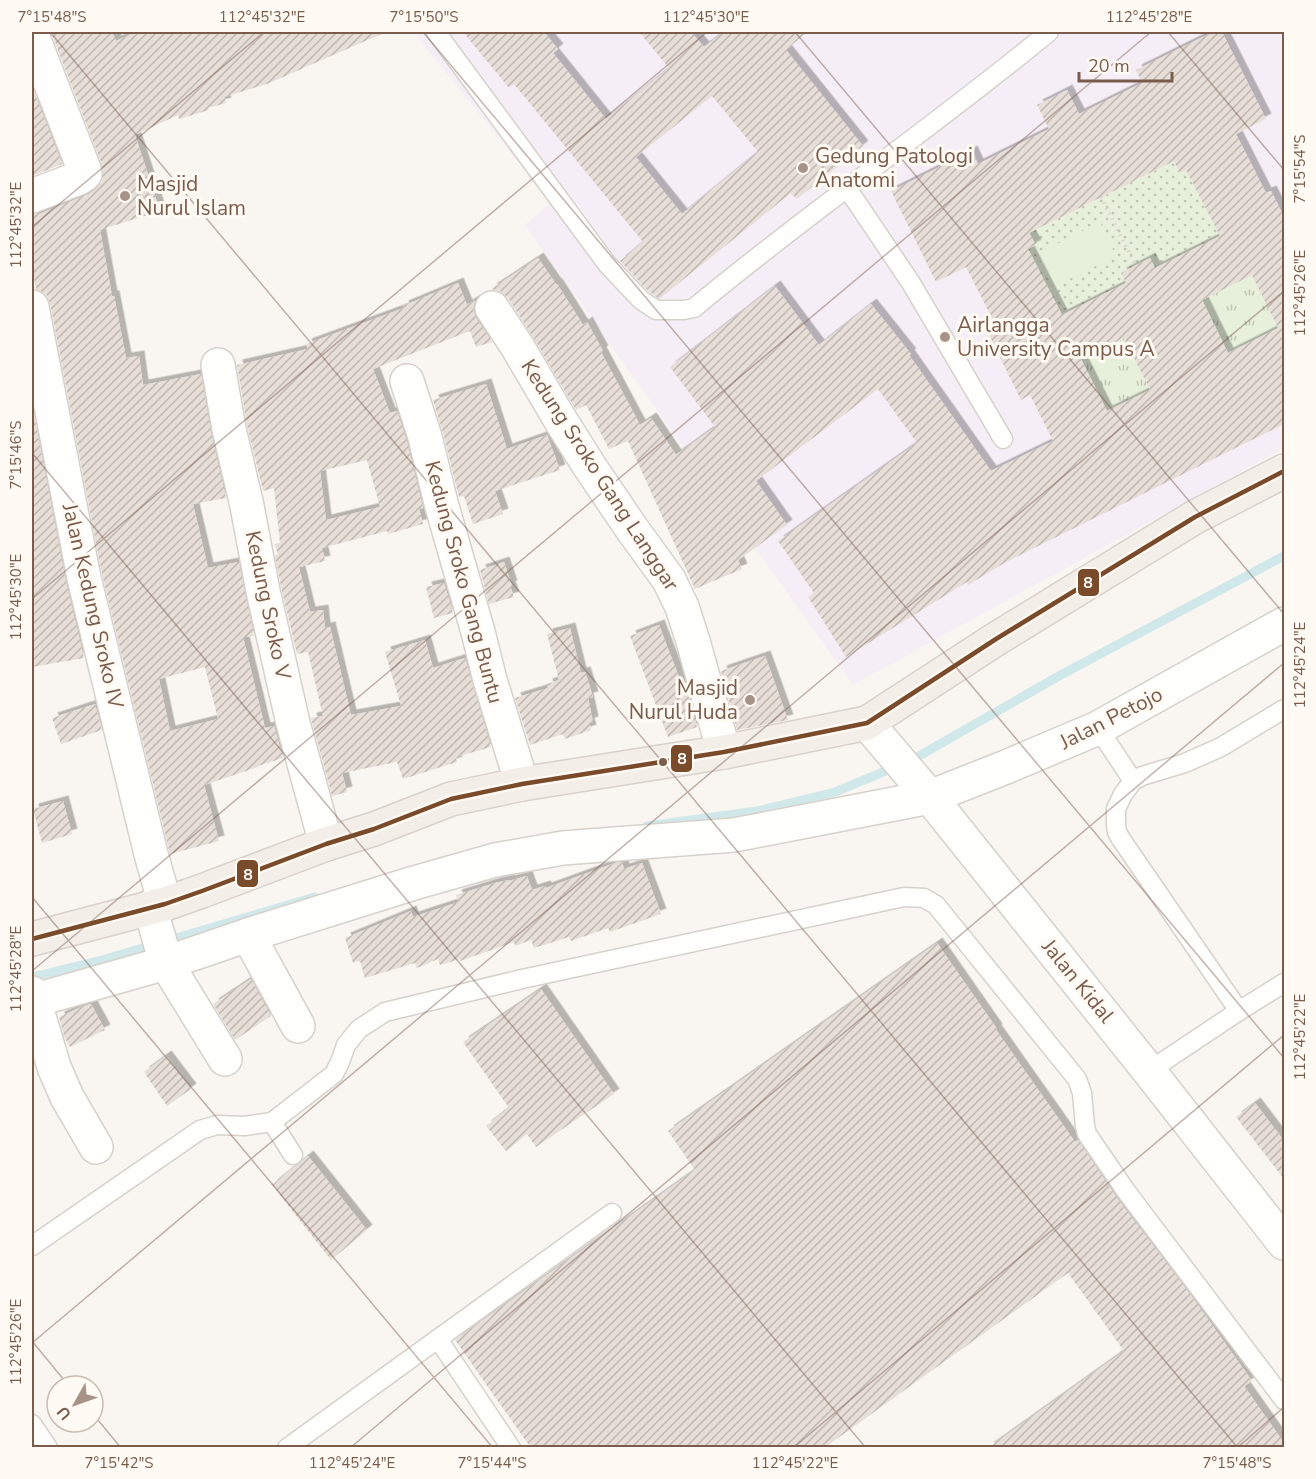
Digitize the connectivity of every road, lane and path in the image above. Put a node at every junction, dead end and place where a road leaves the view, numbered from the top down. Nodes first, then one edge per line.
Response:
1 (436, 32) edge
2 (1049, 32) edge
3 (32, 34) edge
4 (848, 188) junction
5 (32, 196) edge
6 (1101, 197) dead end
7 (1136, 266) dead end
8 (32, 307) edge
9 (492, 308) dead end
10 (218, 365) dead end
11 (407, 381) dead end
12 (1003, 439) dead end
13 (1284, 471) edge
14 (1284, 624) edge
15 (1283, 712) edge
16 (1098, 728) junction
17 (876, 733) junction
18 (724, 752) junction
19 (1133, 781) junction
20 (522, 784) junction
21 (924, 790) junction
22 (326, 844) junction
23 (156, 909) junction
24 (248, 935) junction
25 (32, 939) edge
26 (164, 957) junction
27 (1284, 983) edge
28 (32, 997) edge
29 (1239, 1011) junction
30 (298, 1026) dead end
31 (225, 1059) dead end
32 (1149, 1071) junction
33 (272, 1122) junction
34 (96, 1147) dead end
35 (293, 1155) dead end
36 (612, 1213) dead end
37 (1284, 1243) edge
38 (32, 1246) edge
39 (438, 1339) junction
40 (1284, 1400) edge
41 (32, 1424) edge
42 (48, 1448) edge
43 (287, 1448) edge
44 (512, 1448) edge

1 - 4 lane
2 - 4 lane
3 - 5 street
4 - 12 lane
6 - 7 path
8 - 23 street, Jalan Kedung Sroko IV
9 - 18 street, Kedung Sroko Gang Langgar
10 - 22 street, Kedung Sroko V
11 - 20 street, Kedung Sroko Gang Buntu
13 - 17 main road
14 - 16 street, Jalan Petojo
15 - 19 lane
16 - 19 lane
16 - 21 street, Jalan Petojo
17 - 18 main road
17 - 21 street, Jalan Kidal
18 - 20 main road
19 - 29 lane
20 - 22 main road
21 - 24 street, Jalan Petojo
21 - 32 street, Jalan Kidal
22 - 23 main road
23 - 25 main road
23 - 26 street, Jalan Kedung Sroko IV
24 - 26 street, Jalan Petojo
24 - 30 street
26 - 28 street, Jalan Petojo
26 - 31 street, Jalan Kedung Sroko IV
27 - 29 lane
28 - 34 street
29 - 32 lane
32 - 37 street, Jalan Kidal
33 - 35 lane
33 - 38 lane
33 - 40 lane
36 - 39 lane
39 - 43 lane
39 - 44 lane
41 - 42 lane

